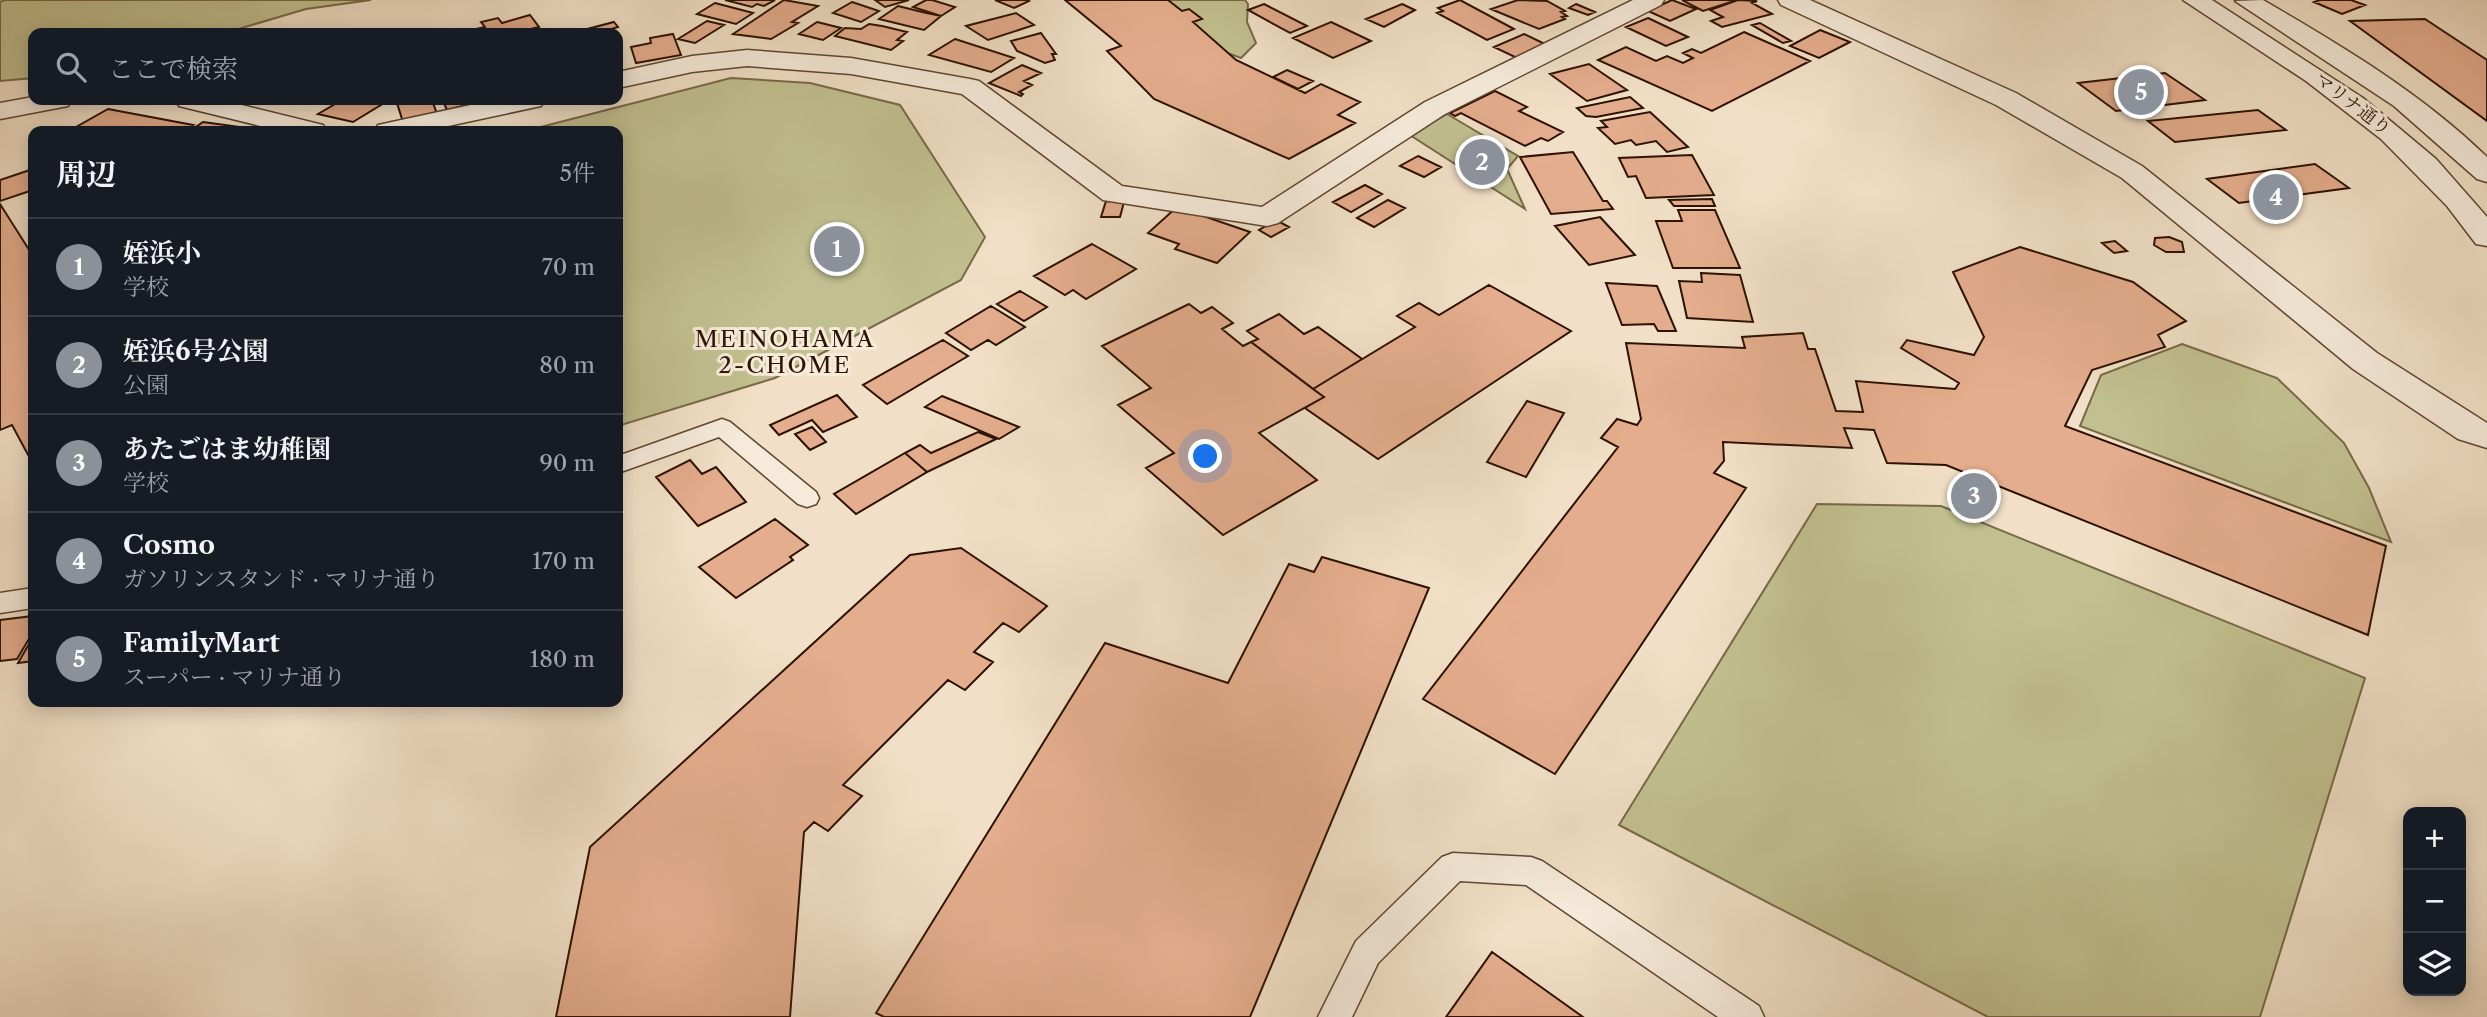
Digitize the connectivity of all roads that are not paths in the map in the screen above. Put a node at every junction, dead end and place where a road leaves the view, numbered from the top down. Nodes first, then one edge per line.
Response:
1 (1652, 0) edge
2 (1790, 0) edge
3 (2195, 0) edge
4 (2245, 0) edge
5 (623, 79) edge
6 (32, 105) edge
7 (209, 105) edge
8 (508, 105) edge
9 (0, 111) edge
10 (293, 126) edge
11 (411, 126) edge
12 (2487, 173) edge
13 (2487, 237) edge
14 (2487, 436) edge
15 (623, 463) edge
16 (807, 498) dead end
17 (28, 599) edge
18 (0, 603) edge
19 (1335, 1017) edge
20 (1747, 1017) edge

1 - 5 street
2 - 14 street
3 - 13 street, マリナ通り
4 - 12 street, マリナ通り
6 - 9 street
7 - 10 street
8 - 11 street
15 - 16 lane
17 - 18 lane
19 - 20 lane

